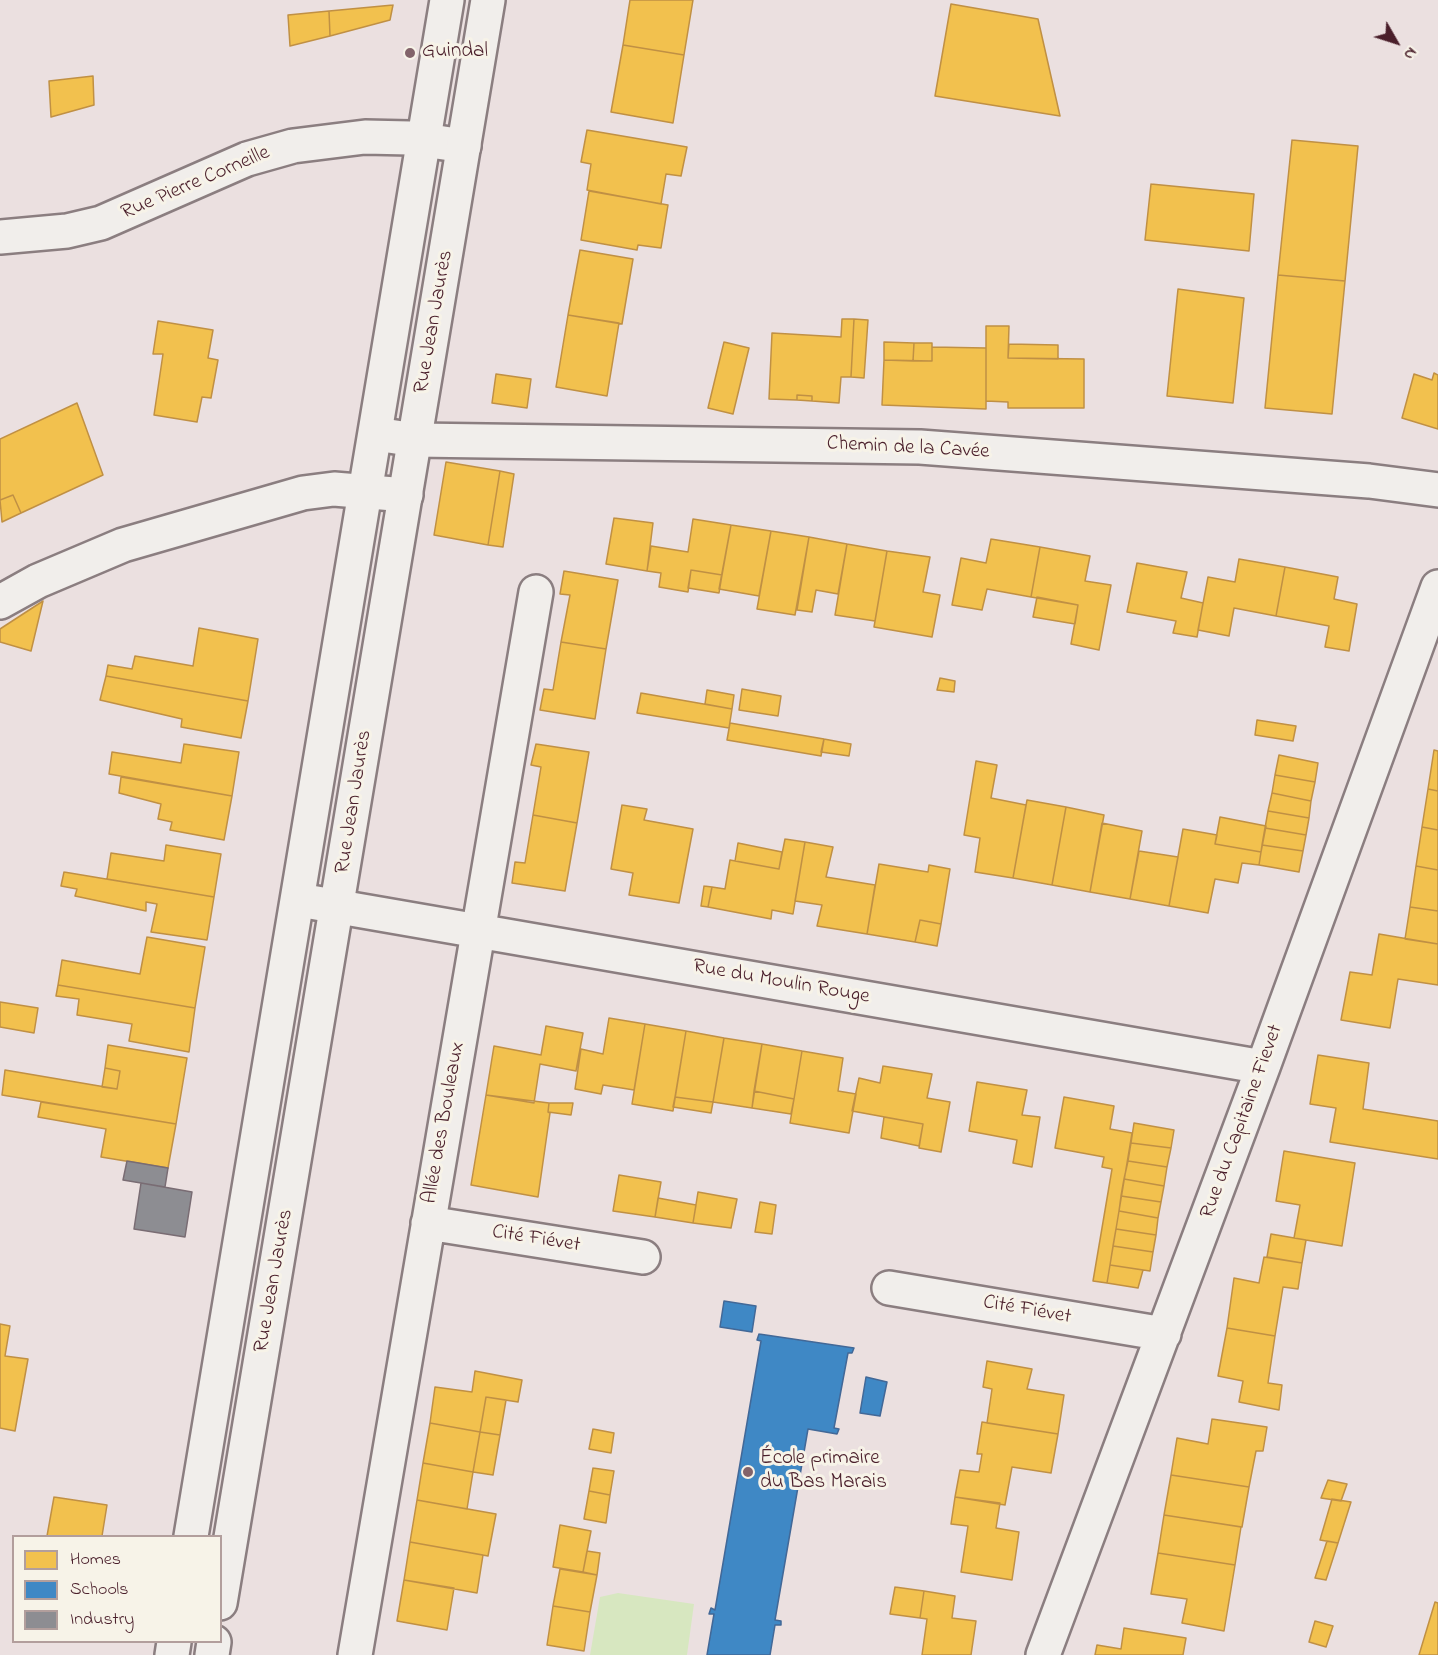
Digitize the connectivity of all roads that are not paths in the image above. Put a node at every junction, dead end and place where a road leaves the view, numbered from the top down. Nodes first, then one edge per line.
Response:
1 (447, 0) edge
2 (488, 0) edge
3 (424, 140) junction
4 (464, 146) junction
5 (0, 237) edge
6 (376, 434) junction
7 (415, 440) junction
8 (1438, 490) edge
9 (367, 491) junction
10 (406, 495) junction
11 (1438, 586) edge
12 (536, 592) dead end
13 (0, 602) edge
14 (298, 900) junction
15 (337, 907) junction
16 (478, 931) junction
17 (1263, 1067) junction
18 (428, 1223) junction
19 (643, 1257) dead end
20 (890, 1288) dead end
21 (1164, 1334) junction
22 (191, 1535) edge
23 (222, 1591) edge
24 (355, 1655) edge
25 (1043, 1655) edge

1 - 3 street, Rue Jean Jaurès
2 - 4 street, Rue Jean Jaurès
3 - 4 street, Rue Pierre Corneille
3 - 5 street, Rue Pierre Corneille
3 - 6 street, Rue Jean Jaurès
4 - 7 street, Rue Jean Jaurès
6 - 7 street, Chemin de la Cavée
6 - 9 street, Rue Jean Jaurès
7 - 8 street, Chemin de la Cavée
7 - 10 street, Rue Jean Jaurès
9 - 10 street
9 - 13 street
9 - 14 street, Rue Jean Jaurès
10 - 15 street, Rue Jean Jaurès
11 - 17 street, Rue du Capitaine Fievet
12 - 16 street, Allée des Bouleaux
14 - 15 street, Rue du Moulin Rouge
14 - 22 street, Rue Jean Jaurès
15 - 16 street, Rue du Moulin Rouge
15 - 23 street, Rue Jean Jaurès
16 - 17 street, Rue du Moulin Rouge
16 - 18 street, Allée des Bouleaux
17 - 21 street, Rue du Capitaine Fievet
18 - 19 street, Cité Fiévet
18 - 24 street, Allée des Bouleaux
20 - 21 street, Cité Fiévet
21 - 25 street, Rue du Capitaine Fievet

